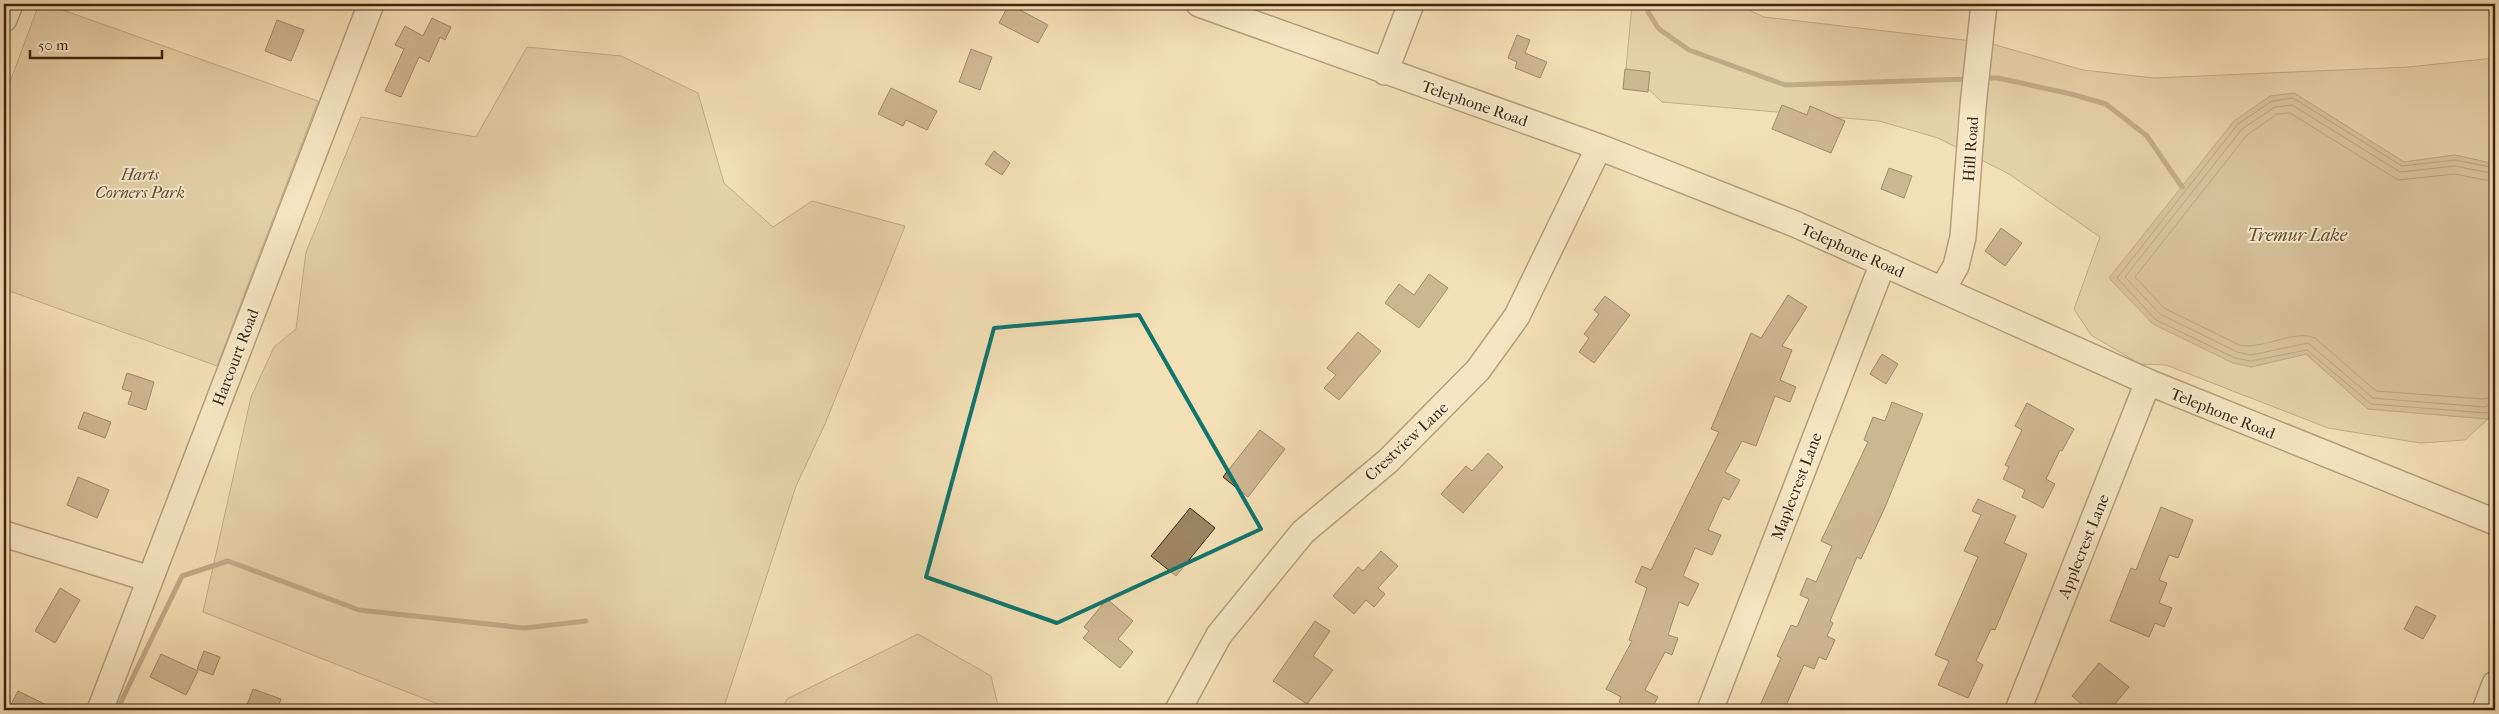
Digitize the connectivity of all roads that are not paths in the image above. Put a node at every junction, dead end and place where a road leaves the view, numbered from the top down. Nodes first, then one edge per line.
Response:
1 (10, 4) edge
2 (371, 4) edge
3 (1199, 4) edge
4 (1411, 4) edge
5 (1984, 4) edge
6 (4, 19) edge
7 (1385, 72) junction
8 (1599, 147) junction
9 (1883, 263) junction
10 (1942, 290) junction
11 (2148, 382) junction
12 (2495, 522) edge
13 (4, 534) edge
14 (150, 579) junction
15 (2495, 684) edge
16 (100, 710) edge
17 (1178, 710) edge
18 (1710, 710) edge
19 (2018, 710) edge
20 (2485, 710) edge

1 - 6 street
2 - 14 street, Harcourt Road
3 - 7 street, Telephone Road
4 - 7 street
5 - 10 street, Hill Road
7 - 8 street, Telephone Road
8 - 9 street, Telephone Road
8 - 17 street, Crestview Lane
9 - 10 street, Telephone Road
9 - 18 street, Maplecrest Lane
10 - 11 street, Telephone Road
11 - 12 street, Telephone Road
11 - 19 street, Applecrest Lane
13 - 14 street
14 - 16 street, Harcourt Road
15 - 20 street

